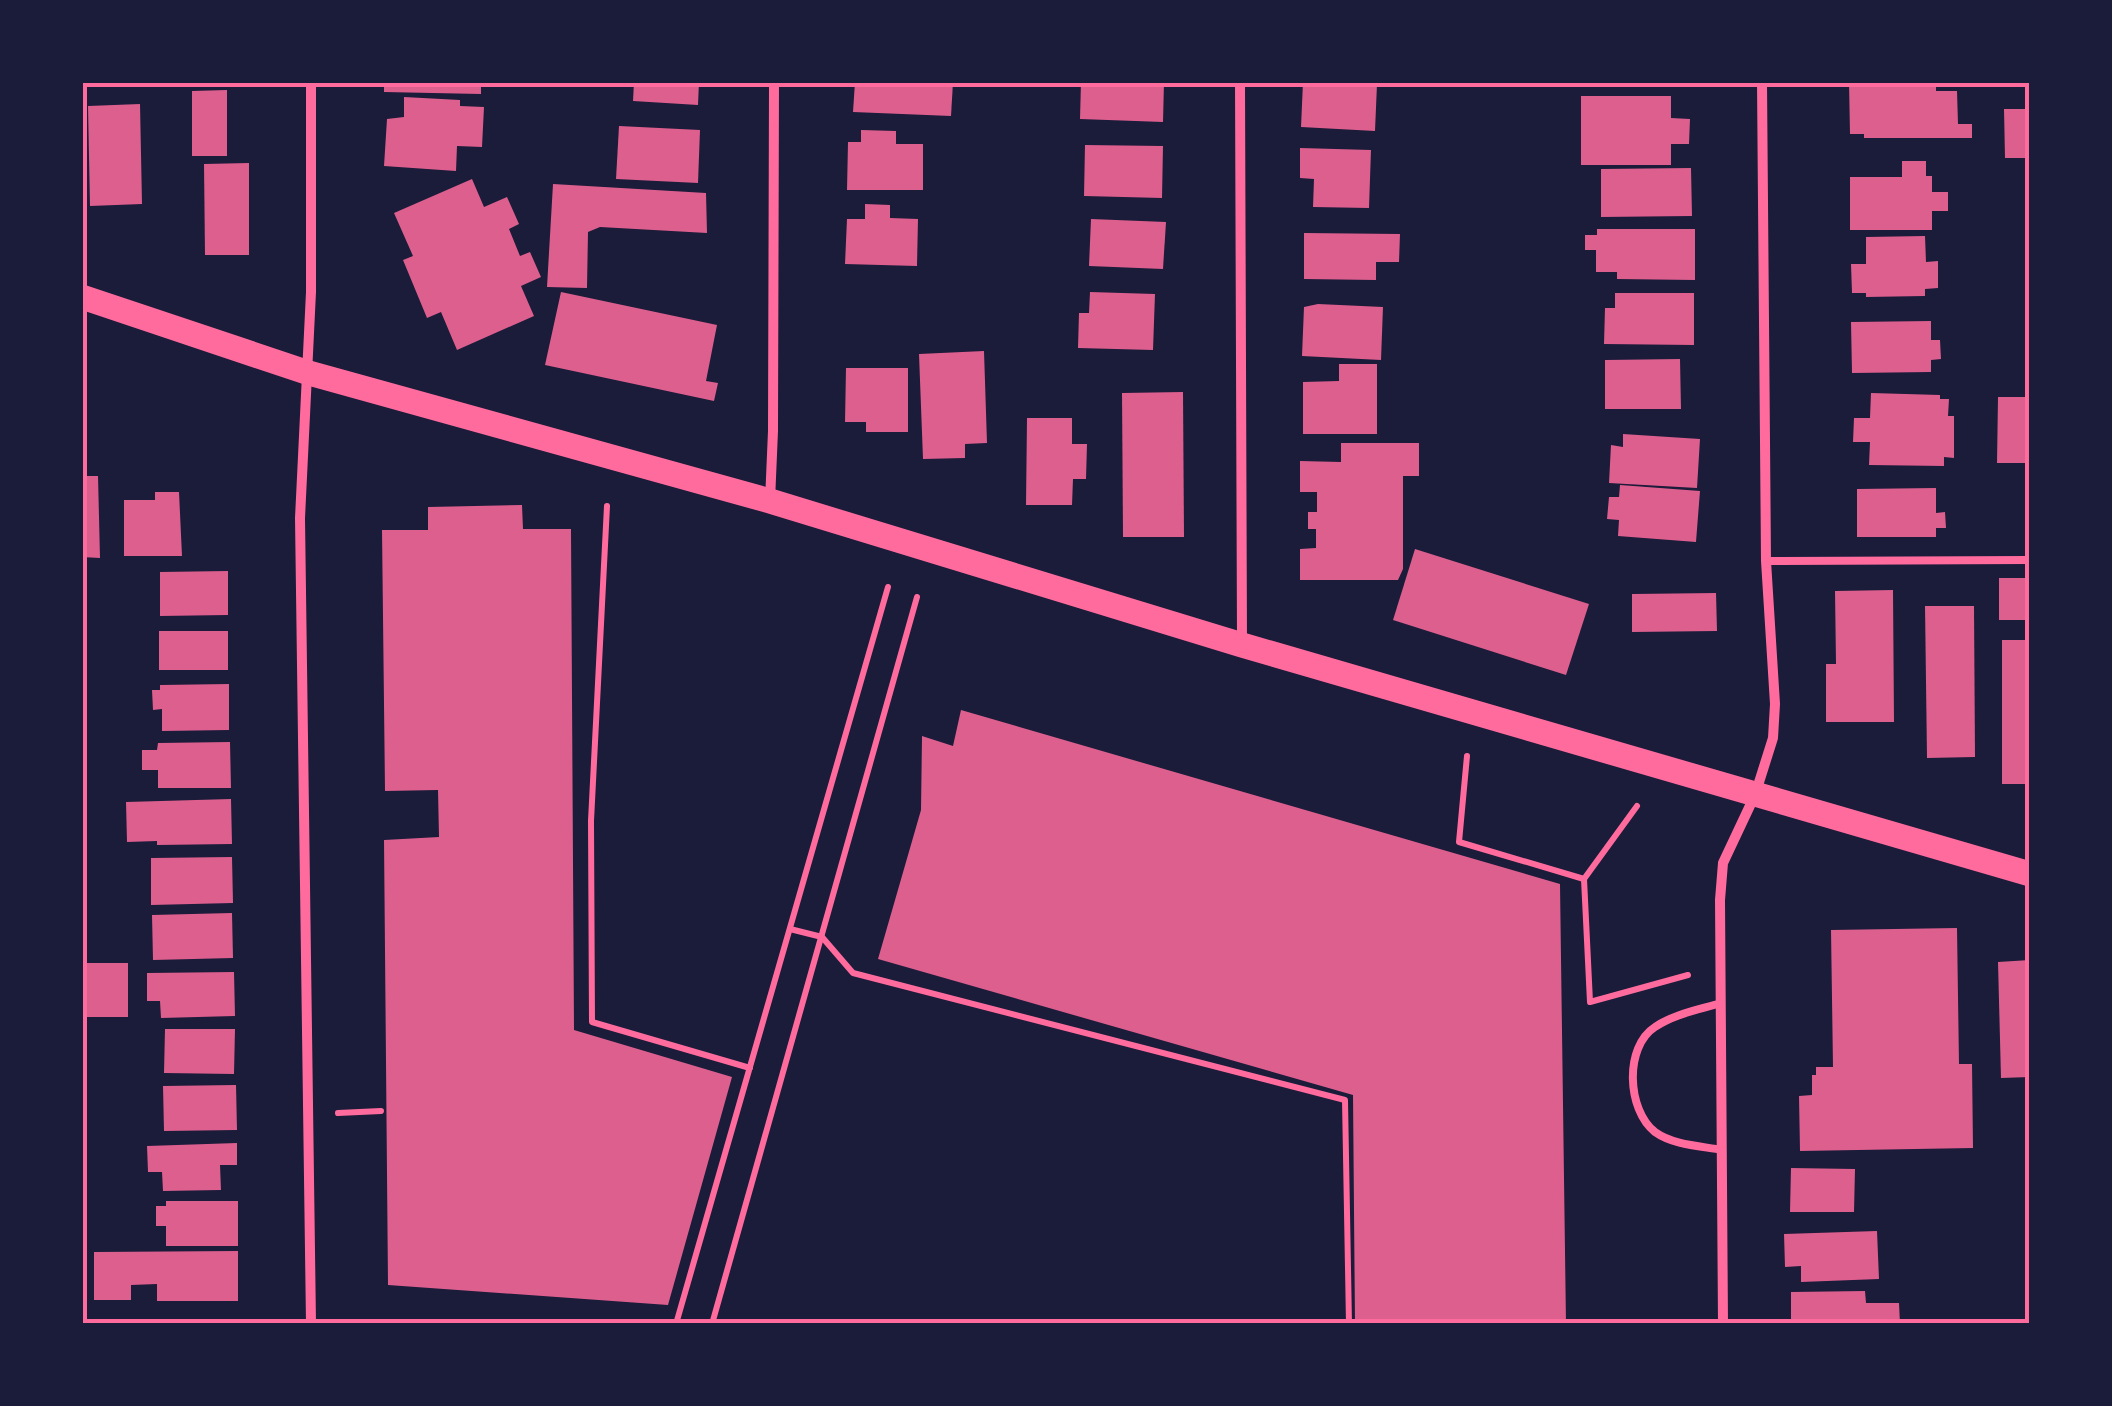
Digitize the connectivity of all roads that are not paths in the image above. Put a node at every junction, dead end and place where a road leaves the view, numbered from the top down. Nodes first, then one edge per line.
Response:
1 (310, 82) edge
2 (774, 82) edge
3 (1240, 82) edge
4 (1762, 82) edge
5 (82, 297) edge
6 (310, 373) junction
7 (770, 501) junction
8 (2030, 560) edge
9 (1766, 561) junction
10 (1242, 645) junction
11 (1755, 794) junction
12 (2030, 874) edge
13 (1721, 1003) junction
14 (1722, 1150) junction
15 (310, 1324) edge
16 (1723, 1324) edge

1 - 6 street
2 - 7 street
3 - 10 street
4 - 9 street
5 - 6 main road
6 - 7 main road
6 - 15 street
7 - 10 main road
8 - 9 lane
9 - 11 street
10 - 11 main road
11 - 12 main road
11 - 13 street
13 - 14 street
13 - 14 lane
14 - 16 street

